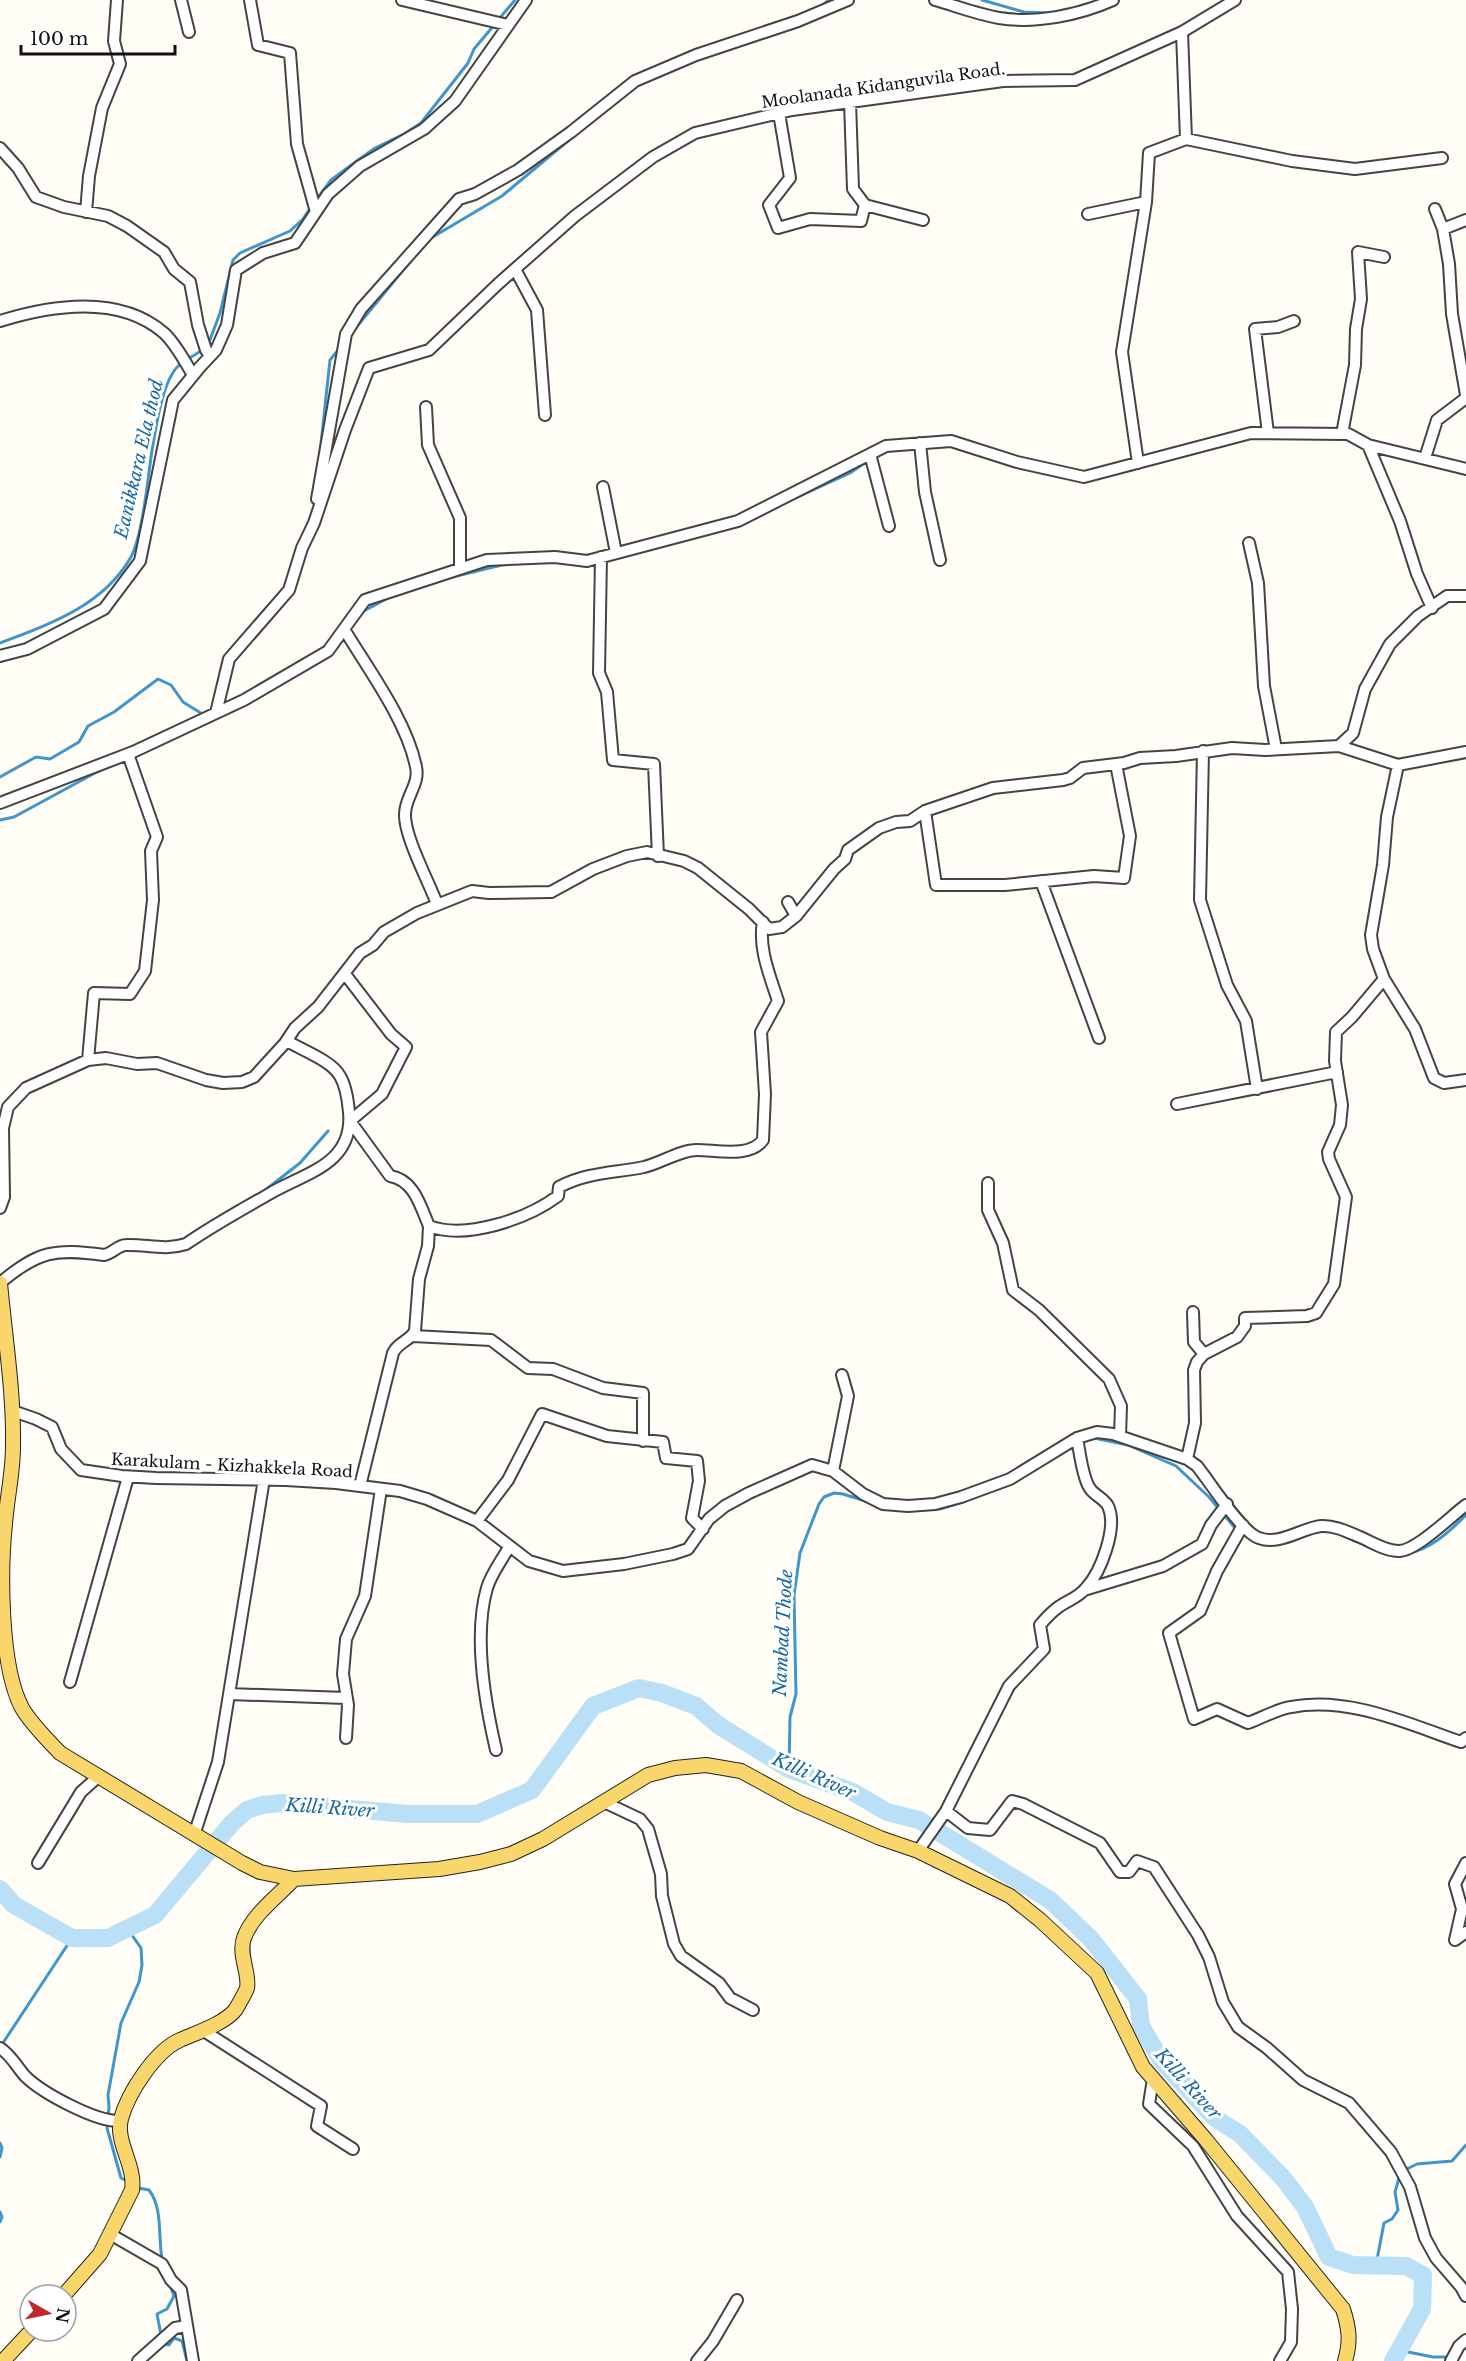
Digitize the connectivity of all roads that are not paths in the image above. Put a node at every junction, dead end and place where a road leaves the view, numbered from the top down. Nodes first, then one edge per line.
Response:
1 (117, 0) edge
2 (181, 0) edge
3 (250, 0) edge
4 (402, 0) edge
5 (526, 0) edge
6 (848, 0) edge
7 (935, 0) edge
8 (1113, 0) edge
9 (1235, 0) edge
10 (508, 25) junction
11 (189, 32) dead end
12 (1182, 33) junction
13 (850, 102) junction
14 (778, 113) junction
15 (1186, 139) junction
16 (0, 148) edge
17 (1442, 158) dead end
18 (1146, 201) junction
19 (865, 206) junction
20 (1435, 209) dead end
21 (86, 212) junction
22 (316, 212) junction
23 (1088, 214) dead end
24 (923, 220) dead end
25 (1466, 220) edge
26 (1443, 229) junction
27 (1384, 257) dead end
28 (515, 269) junction
29 (0, 321) edge
30 (1294, 321) dead end
31 (210, 356) junction
32 (188, 367) junction
33 (1466, 397) edge
34 (426, 406) dead end
35 (545, 415) dead end
36 (1268, 433) junction
37 (1342, 434) junction
38 (920, 443) junction
39 (1368, 445) junction
40 (870, 454) junction
41 (1425, 459) junction
42 (1138, 463) junction
43 (1466, 469) edge
44 (603, 487) dead end
45 (314, 523) junction
46 (889, 526) dead end
47 (1249, 543) dead end
48 (616, 553) junction
49 (601, 557) junction
50 (939, 560) dead end
51 (460, 569) junction
52 (1466, 596) edge
53 (1432, 608) junction
54 (344, 629) junction
55 (0, 656) edge
56 (212, 715) junction
57 (1339, 746) junction
58 (1276, 749) junction
59 (1203, 751) junction
60 (1466, 752) edge
61 (128, 754) junction
62 (1116, 764) junction
63 (1398, 765) junction
64 (0, 803) edge
65 (925, 811) junction
66 (658, 856) junction
67 (1041, 881) junction
68 (788, 903) dead end
69 (437, 904) junction
70 (796, 916) junction
71 (763, 922) junction
72 (345, 974) junction
73 (1384, 979) junction
74 (1099, 1038) dead end
75 (287, 1041) junction
76 (88, 1060) junction
77 (1337, 1072) junction
78 (1466, 1080) edge
79 (1257, 1089) junction
80 (1177, 1104) dead end
81 (350, 1121) junction
82 (0, 1173) edge
83 (988, 1183) dead end
84 (4, 1197) junction
85 (0, 1208) edge
86 (429, 1226) junction
87 (0, 1283) edge
88 (1193, 1312) dead end
89 (412, 1336) junction
90 (1204, 1354) junction
91 (842, 1375) dead end
92 (13, 1412) junction
93 (1120, 1436) junction
94 (644, 1441) junction
95 (1077, 1441) junction
96 (1187, 1459) junction
97 (833, 1471) junction
98 (128, 1477) junction
99 (264, 1479) junction
100 (360, 1486) junction
101 (381, 1489) junction
102 (1226, 1504) junction
103 (1466, 1505) edge
104 (477, 1521) junction
105 (1243, 1525) junction
106 (703, 1529) junction
107 (509, 1547) junction
108 (1084, 1590) junction
109 (3, 1655) edge
110 (70, 1682) dead end
111 (229, 1694) junction
112 (345, 1698) junction
113 (346, 1738) dead end
114 (1466, 1738) edge
115 (496, 1750) dead end
116 (99, 1776) junction
117 (604, 1802) junction
118 (946, 1811) junction
119 (194, 1835) junction
120 (918, 1851) junction
121 (38, 1863) dead end
122 (1466, 1863) edge
123 (294, 1879) junction
124 (1466, 1932) edge
125 (753, 2010) dead end
126 (204, 2031) junction
127 (3, 2050) edge
128 (1154, 2079) junction
129 (120, 2121) junction
130 (353, 2148) dead end
131 (110, 2234) junction
132 (75, 2283) edge
133 (1466, 2296) edge
134 (737, 2300) dead end
135 (186, 2326) junction
136 (1466, 2340) edge
137 (20, 2343) edge
138 (3, 2361) edge
139 (138, 2361) edge
140 (194, 2361) edge
141 (697, 2361) edge
142 (1280, 2361) edge
143 (1345, 2361) edge
144 (1451, 2361) edge

1 - 21 street
2 - 11 street
3 - 22 street
4 - 10 street
5 - 10 street
6 - 45 street
7 - 8 street
9 - 12 street, Moolanada Kidanguvila Road.
10 - 22 street
12 - 13 street, Moolanada Kidanguvila Road.
12 - 15 street
13 - 14 street, Moolanada Kidanguvila Road.
13 - 19 street
14 - 19 street
14 - 28 street, Moolanada Kidanguvila Road.
15 - 17 street
15 - 18 street
16 - 21 street
18 - 23 street
18 - 42 street
19 - 24 street
20 - 26 street
21 - 31 street
22 - 31 street
25 - 26 street
26 - 33 street
27 - 37 street
28 - 35 street
28 - 45 street, Moolanada Kidanguvila Road.
29 - 32 street
30 - 36 street
31 - 32 street
32 - 55 street
33 - 41 street
34 - 51 street
36 - 37 street
36 - 42 street
37 - 39 street
38 - 40 street
38 - 42 street
38 - 50 street
39 - 41 street
39 - 53 street
40 - 46 street
40 - 48 street
41 - 43 street
44 - 48 street
45 - 56 street, Moolanada Kidanguvila Road.
47 - 58 street
48 - 49 street
49 - 51 street
49 - 66 street
51 - 54 street
52 - 53 street
53 - 57 street
54 - 56 street
54 - 69 street
56 - 61 street
57 - 58 street
57 - 63 street
58 - 59 street
59 - 62 street
59 - 79 street
60 - 63 street
61 - 64 street
61 - 76 street
62 - 65 street
62 - 67 street
63 - 73 street
65 - 67 street
65 - 70 street
66 - 69 street
66 - 71 street
67 - 74 street
68 - 70 street
69 - 72 street
70 - 71 street
71 - 86 street
72 - 75 street
72 - 81 street
73 - 77 street
73 - 78 street
75 - 76 street
75 - 81 street
76 - 84 street
77 - 79 street
77 - 90 street
79 - 80 street
81 - 86 street
81 - 87 street
82 - 84 street
83 - 93 street
84 - 85 street
86 - 89 street
87 - 92 main road
88 - 90 street
89 - 94 street
89 - 100 street
90 - 96 street
91 - 97 street
92 - 98 street, Karakulam - Kizhakkela Road
92 - 109 main road
93 - 95 street
93 - 96 street
94 - 104 street
94 - 106 street
95 - 97 street
95 - 108 street
96 - 102 street
97 - 106 street, Karakulam - Kizhakkela Road
98 - 99 street, Karakulam - Kizhakkela Road
98 - 110 street
99 - 100 street, Karakulam - Kizhakkela Road
99 - 111 street
100 - 101 street, Karakulam - Kizhakkela Road
101 - 104 street, Karakulam - Kizhakkela Road
101 - 112 street
102 - 105 street
102 - 108 street
103 - 105 street
104 - 107 street, Karakulam - Kizhakkela Road
105 - 114 street
106 - 107 street, Karakulam - Kizhakkela Road
107 - 115 street
108 - 118 street
109 - 116 main road
111 - 112 street
111 - 119 street
112 - 113 street
116 - 119 main road
116 - 121 street
117 - 120 main road
117 - 123 main road
117 - 125 street
118 - 120 street
118 - 133 street
119 - 123 main road
120 - 128 main road
122 - 124 street
123 - 126 main road
126 - 129 main road
126 - 130 street
127 - 129 street
128 - 142 street
128 - 143 main road
129 - 131 main road
131 - 132 main road
131 - 135 street
134 - 141 street
135 - 139 street
135 - 140 street
136 - 144 street
137 - 138 main road

